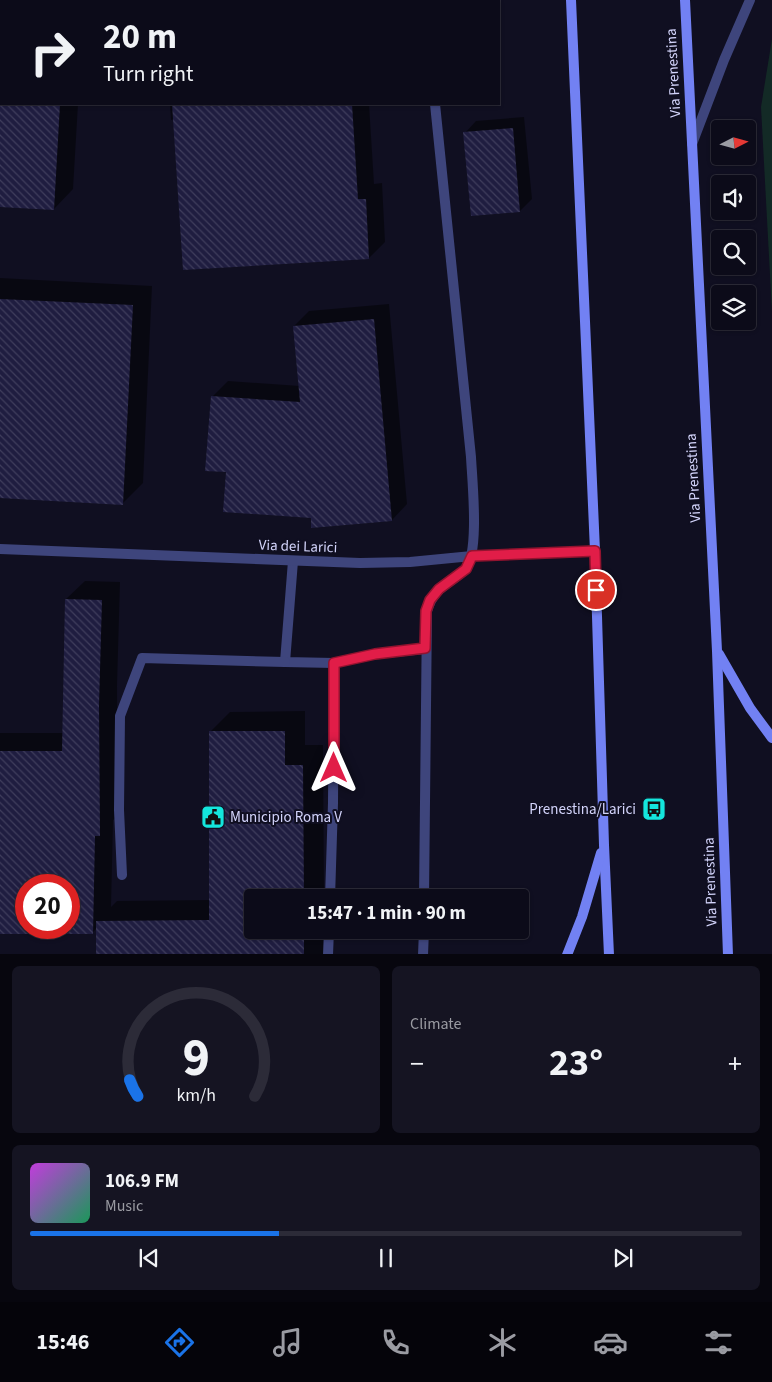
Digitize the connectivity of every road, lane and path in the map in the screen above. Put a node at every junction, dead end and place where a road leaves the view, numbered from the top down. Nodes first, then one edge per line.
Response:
1 (571, 0) edge
2 (685, 0) edge
3 (750, 0) edge
4 (435, 105) edge
5 (692, 145) junction
6 (0, 550) edge
7 (595, 551) junction
8 (472, 556) junction
9 (292, 561) junction
10 (425, 648) junction
11 (717, 651) junction
12 (284, 662) junction
13 (334, 663) junction
14 (772, 738) edge
15 (604, 845) junction
16 (122, 875) dead end
17 (330, 889) edge
18 (424, 889) edge
19 (329, 939) edge
20 (424, 939) edge
21 (328, 954) edge
22 (423, 954) edge
23 (567, 954) edge
24 (609, 954) edge
25 (728, 954) edge

1 - 7 main road
2 - 5 main road, Via Prenestina
3 - 5 street
4 - 8 street
5 - 11 main road, Via Prenestina
6 - 9 street, Via dei Larici
7 - 8 street, Via dei Larici
7 - 15 main road
8 - 9 street, Via dei Larici
8 - 10 street
9 - 12 street
10 - 13 street
10 - 18 street
11 - 14 main road
11 - 25 main road, Via Prenestina
12 - 13 street
12 - 16 street
13 - 17 street
15 - 23 main road
15 - 24 main road
19 - 21 street
20 - 22 street

